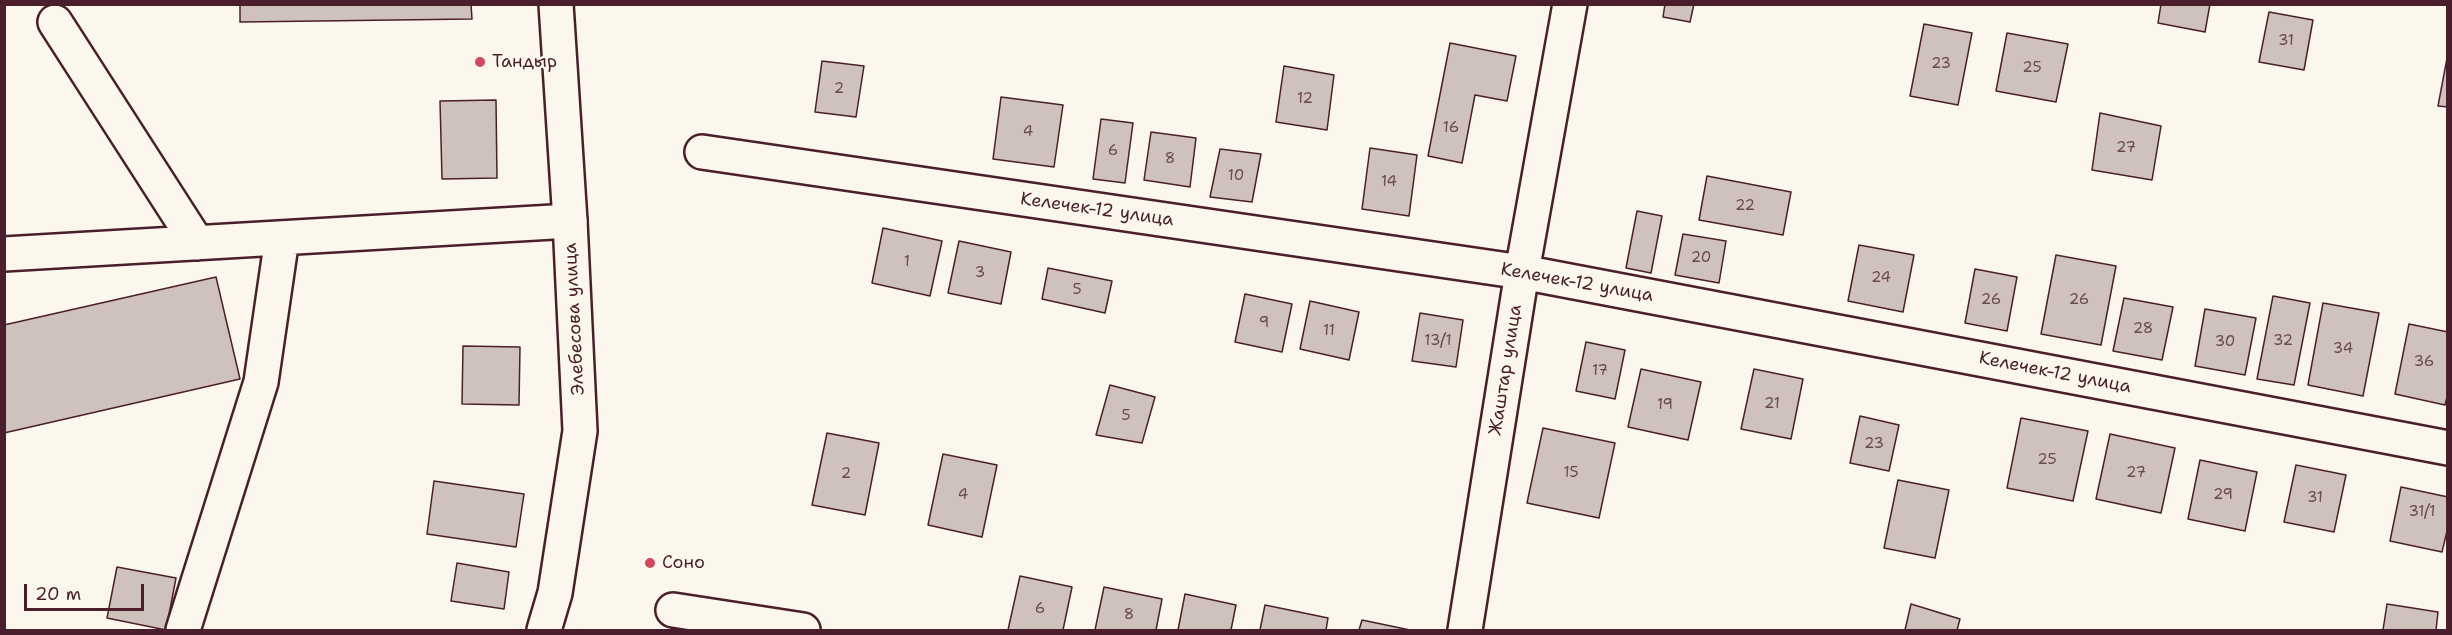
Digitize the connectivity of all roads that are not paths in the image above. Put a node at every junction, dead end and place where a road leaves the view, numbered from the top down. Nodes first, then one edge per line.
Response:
1 (556, 4) edge
2 (1570, 4) edge
3 (55, 22) dead end
4 (702, 152) dead end
5 (570, 221) junction
6 (282, 238) junction
7 (197, 243) junction
8 (4, 254) edge
9 (1521, 272) junction
10 (2448, 448) edge
11 (673, 610) dead end
12 (183, 630) edge
13 (544, 630) edge
14 (803, 630) edge
15 (1465, 630) edge

1 - 5 street, Элебесова улица
2 - 9 street, Жаштар улица
3 - 7 street
4 - 9 street, Келечек-12 улица
5 - 6 street
5 - 13 street, Элебесова улица
6 - 7 street
6 - 12 street
7 - 8 street
9 - 10 street, Келечек-12 улица
9 - 15 street, Жаштар улица
11 - 14 street

